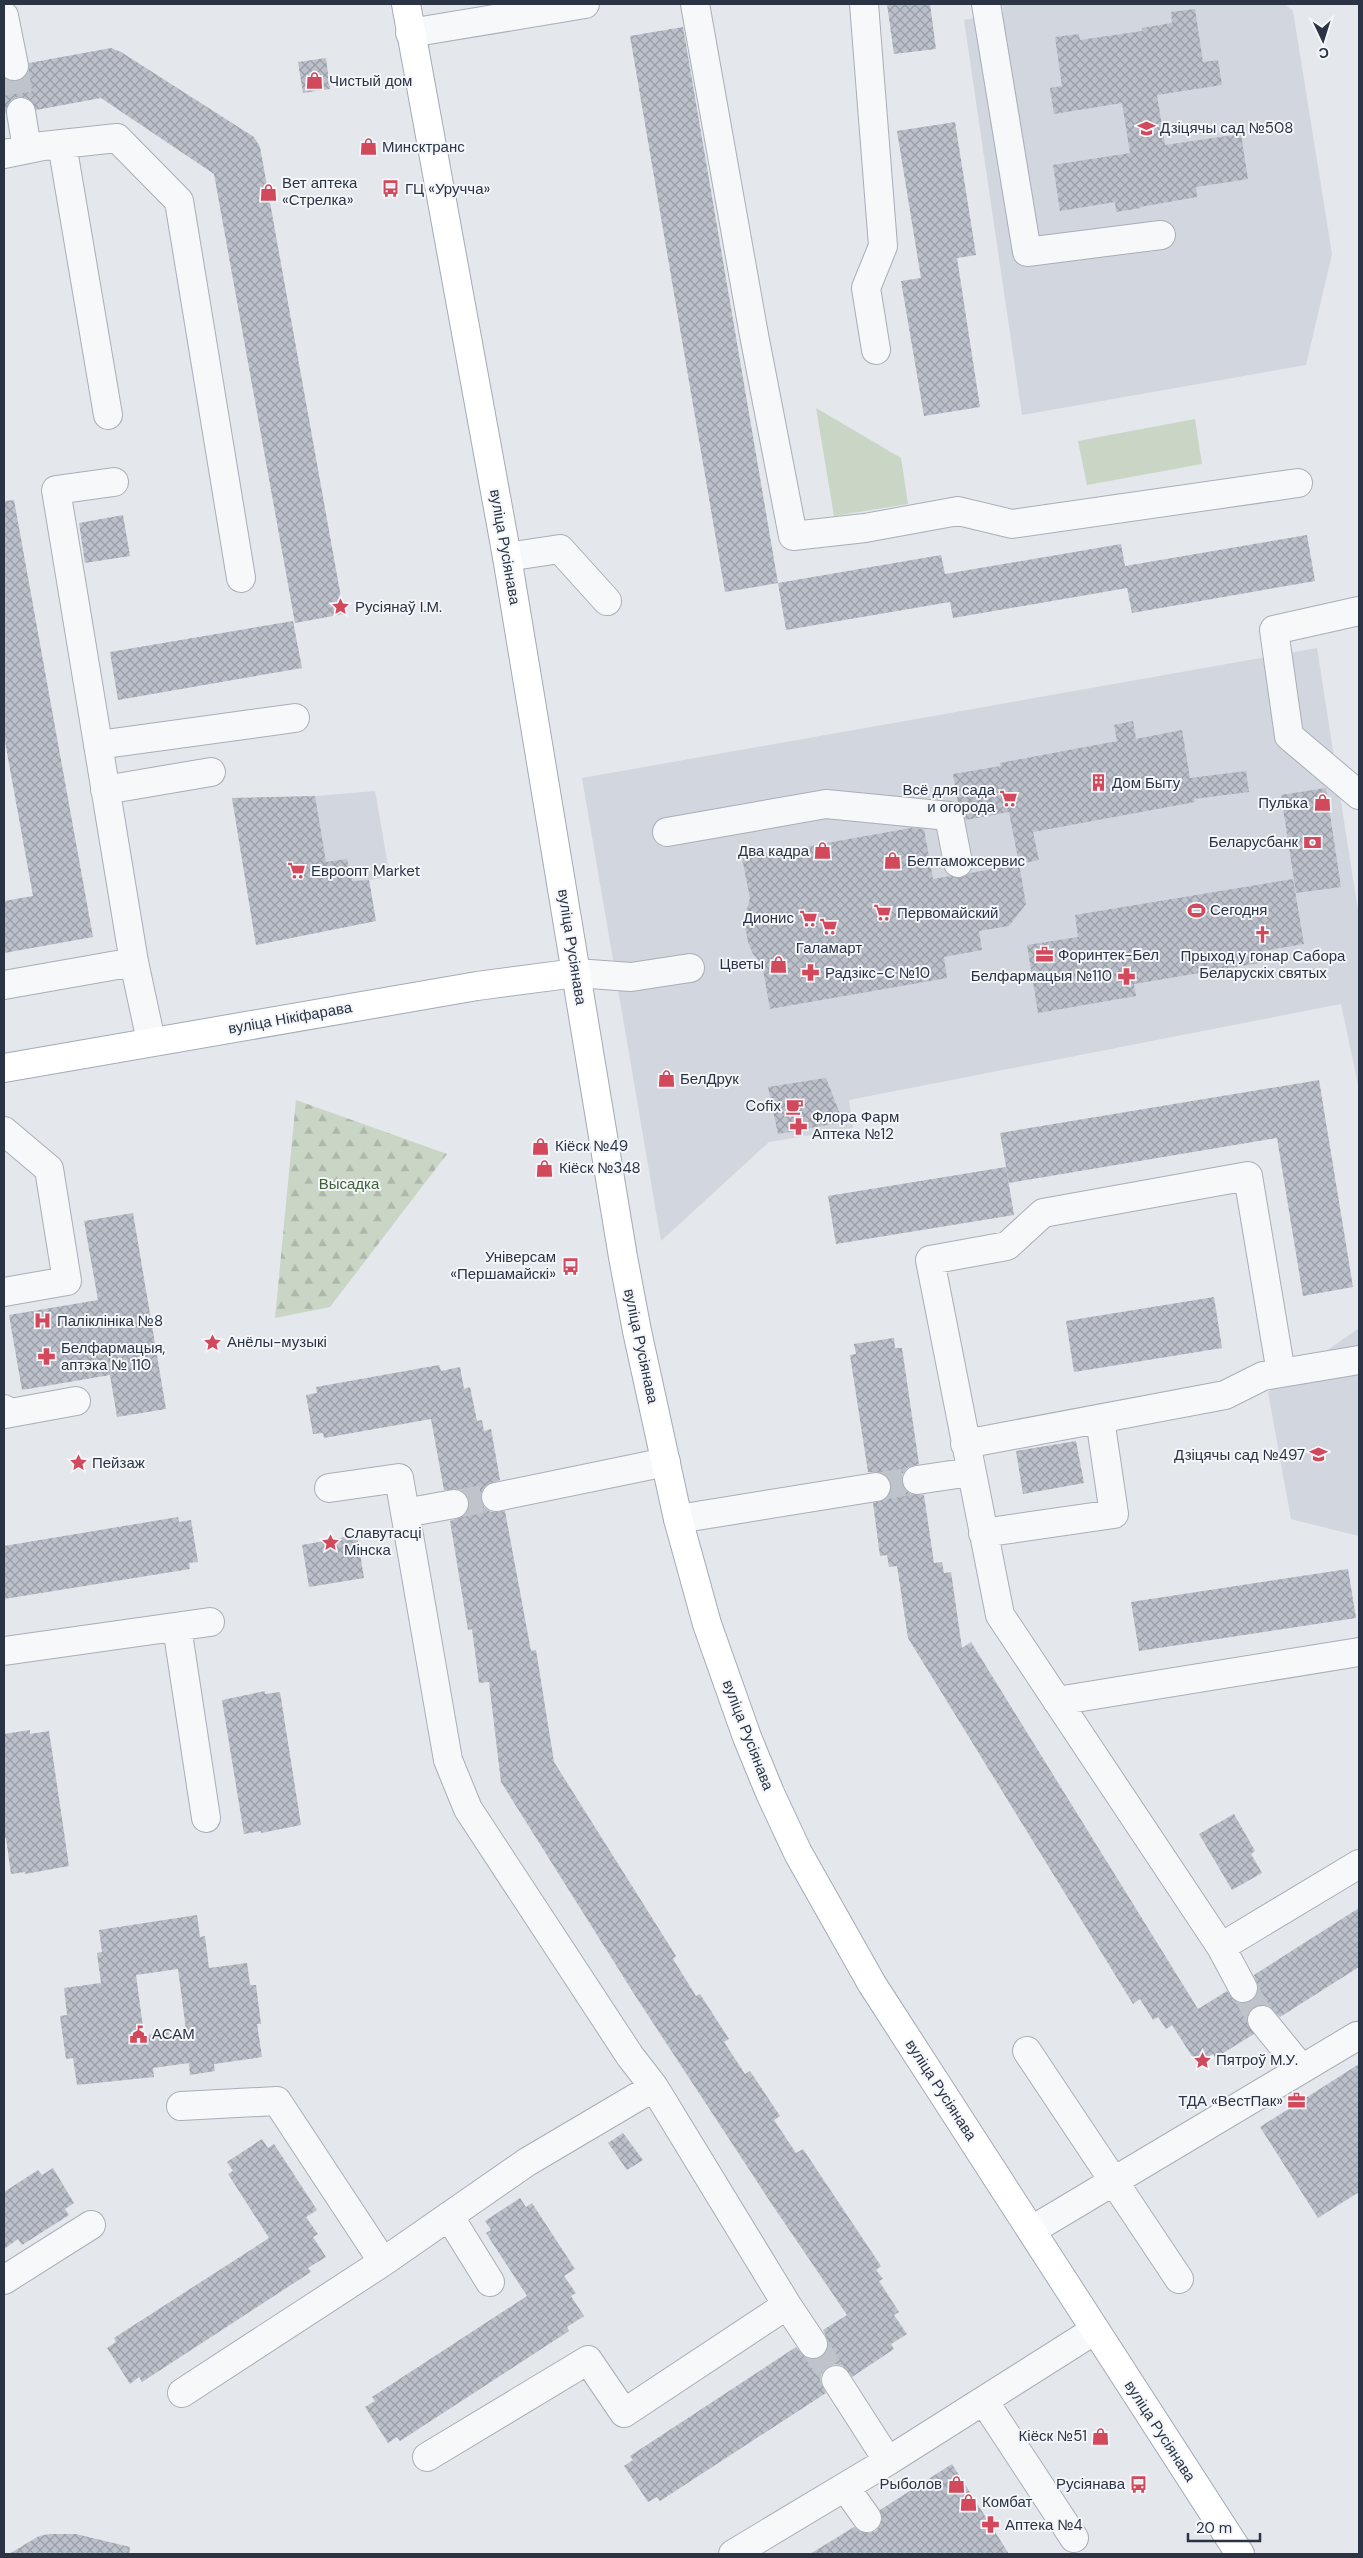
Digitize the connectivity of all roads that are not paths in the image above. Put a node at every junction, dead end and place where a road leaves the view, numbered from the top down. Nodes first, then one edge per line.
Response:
1 (406, 4) edge
2 (586, 4) edge
3 (696, 4) edge
4 (864, 4) edge
5 (986, 4) edge
6 (518, 8) edge
7 (4, 16) edge
8 (410, 33) junction
9 (14, 66) tunnel mouth
10 (22, 112) tunnel mouth
11 (62, 144) junction
12 (15, 152) edge
13 (1161, 235) dead end
14 (876, 350) dead end
15 (108, 414) dead end
16 (114, 482) dead end
17 (1298, 483) dead end
18 (507, 557) junction
19 (241, 578) dead end
20 (607, 602) dead end
21 (1359, 611) edge
22 (295, 718) dead end
23 (98, 745) junction
24 (211, 772) dead end
25 (105, 790) junction
26 (1359, 795) edge
27 (667, 832) dead end
28 (958, 863) dead end
29 (134, 962) junction
30 (690, 968) dead end
31 (576, 973) junction
32 (4, 985) edge
33 (151, 1041) junction
34 (4, 1068) edge
35 (4, 1131) edge
36 (4, 1292) edge
37 (1359, 1360) edge
38 (1281, 1373) junction
39 (76, 1401) dead end
40 (4, 1409) edge
41 (1100, 1419) junction
42 (965, 1444) junction
43 (666, 1462) junction
44 (971, 1472) junction
45 (917, 1480) tunnel mouth
46 (876, 1487) tunnel mouth
47 (329, 1488) dead end
48 (496, 1497) tunnel mouth
49 (454, 1504) tunnel mouth
50 (405, 1514) junction
51 (678, 1519) junction
52 (983, 1533) junction
53 (210, 1622) dead end
54 (177, 1627) junction
55 (4, 1651) edge
56 (1359, 1652) edge
57 (1057, 1701) junction
58 (206, 1818) dead end
59 (1359, 1864) edge
60 (1221, 1947) junction
61 (1243, 1988) tunnel mouth
62 (1262, 2020) tunnel mouth
63 (1359, 2037) edge
64 (1027, 2050) dead end
65 (1302, 2069) junction
66 (654, 2087) junction
67 (181, 2106) dead end
68 (1114, 2181) junction
69 (449, 2216) junction
70 (91, 2225) dead end
71 (1032, 2230) junction
72 (383, 2262) junction
73 (1178, 2279) dead end
74 (4, 2280) edge
75 (490, 2282) dead end
76 (787, 2305) junction
77 (1095, 2330) junction
78 (813, 2344) tunnel mouth
79 (836, 2380) tunnel mouth
80 (182, 2393) dead end
81 (984, 2401) junction
82 (427, 2457) dead end
83 (888, 2461) junction
84 (845, 2487) junction
85 (867, 2518) dead end
86 (1074, 2538) dead end
87 (733, 2554) edge
88 (1240, 2554) edge

1 - 8 main road, вуліца Русіянава
2 - 6 lane
3 - 17 lane
4 - 14 lane
5 - 13 lane
6 - 8 lane
7 - 9 lane
8 - 18 main road, вуліца Русіянава
10 - 12 lane
11 - 12 lane
11 - 15 lane
11 - 19 lane
16 - 23 lane
18 - 20 lane
18 - 31 main road, вуліца Русіянава
21 - 26 lane
22 - 23 lane
23 - 25 lane
24 - 25 lane
25 - 29 lane
27 - 28 lane
29 - 32 lane
29 - 33 lane
30 - 31 lane
31 - 33 main road, вуліца Нікіфарава
31 - 43 main road, вуліца Русіянава
33 - 34 main road, вуліца Нікіфарава
35 - 36 lane
37 - 38 lane
38 - 41 lane
38 - 42 lane
39 - 40 lane
41 - 42 lane
41 - 52 lane
42 - 44 lane
43 - 48 lane
43 - 51 main road, вуліца Русіянава
44 - 45 lane
44 - 52 lane
46 - 51 lane
47 - 50 lane
49 - 50 lane
50 - 66 lane
51 - 71 main road, вуліца Русіянава
52 - 57 lane
53 - 54 lane
54 - 55 lane
54 - 58 lane
56 - 57 lane
57 - 60 lane
59 - 60 lane
60 - 61 lane
62 - 65 lane
63 - 65 lane
64 - 68 lane
65 - 68 lane
66 - 69 lane
66 - 76 lane
67 - 72 lane
68 - 71 lane
68 - 73 lane
69 - 72 lane
69 - 75 lane
70 - 74 lane
71 - 77 main road, вуліца Русіянава
72 - 80 lane
76 - 78 lane
76 - 82 lane
77 - 81 lane
77 - 88 main road, вуліца Русіянава
79 - 83 lane
81 - 83 lane
81 - 86 lane
83 - 84 lane
84 - 85 lane
84 - 87 lane

